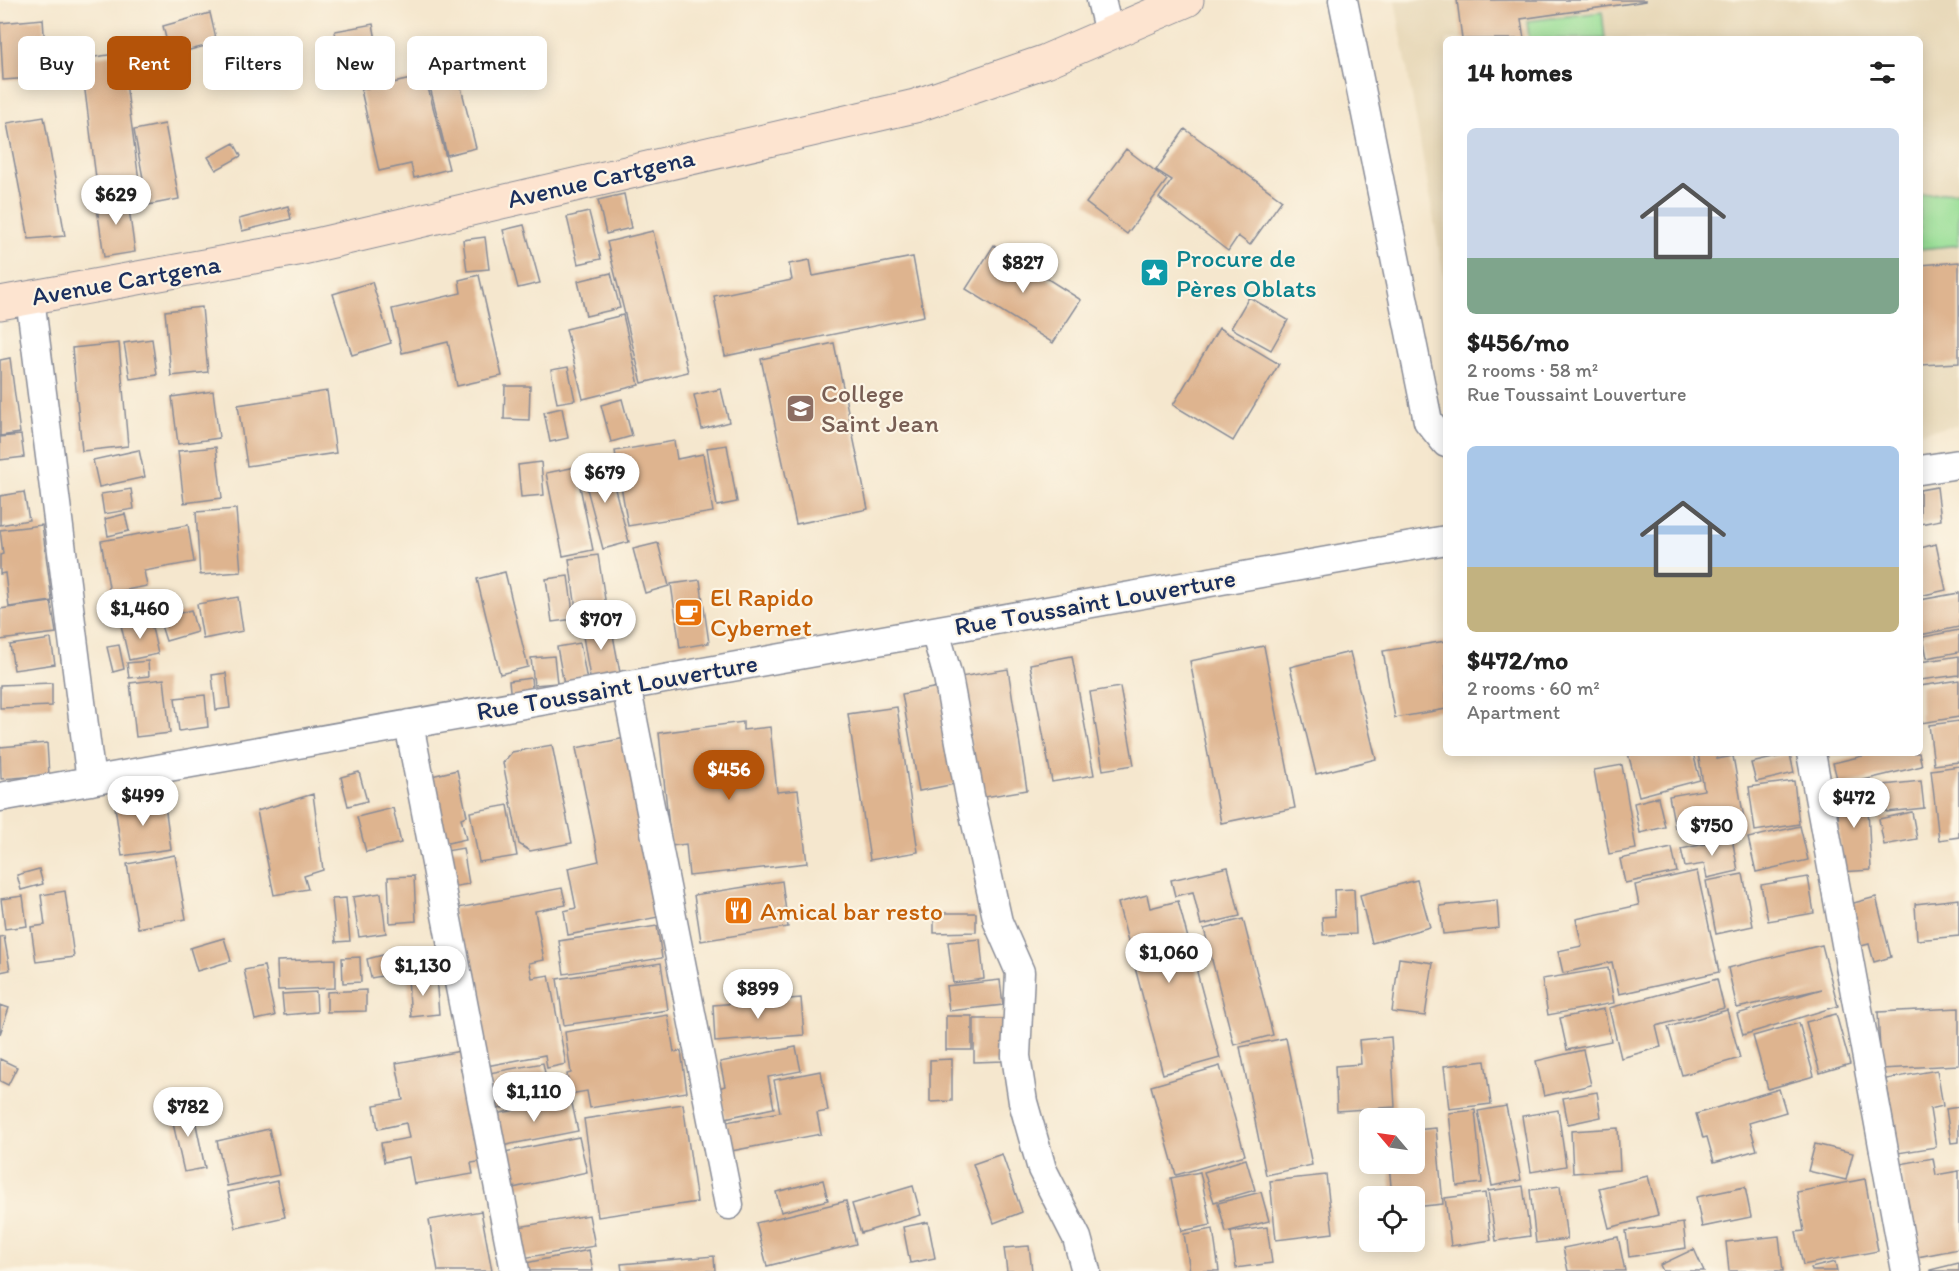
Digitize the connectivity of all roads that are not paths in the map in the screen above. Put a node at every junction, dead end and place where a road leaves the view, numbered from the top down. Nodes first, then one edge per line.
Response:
1 (1101, 0) edge
2 (1187, 0) edge
3 (1343, 0) edge
4 (1109, 33) junction
5 (15, 300) edge
6 (1443, 439) edge
7 (1959, 464) edge
8 (1923, 470) edge
9 (1443, 541) edge
10 (935, 631) junction
11 (626, 685) junction
12 (409, 724) junction
13 (1812, 756) edge
14 (91, 781) junction
15 (0, 796) edge
16 (729, 1205) dead end
17 (515, 1271) edge
18 (1086, 1271) edge
19 (1906, 1271) edge

1 - 4 street
2 - 4 street, Avenue Cartgena
3 - 6 street
4 - 5 street, Avenue Cartgena
5 - 14 street
7 - 8 street
9 - 10 street, Rue Toussaint Louverture
10 - 11 street, Rue Toussaint Louverture
10 - 18 street
11 - 12 street, Rue Toussaint Louverture
11 - 16 street
12 - 14 street, Rue Toussaint Louverture
12 - 17 street
13 - 19 street
14 - 15 street, Rue Toussaint Louverture

